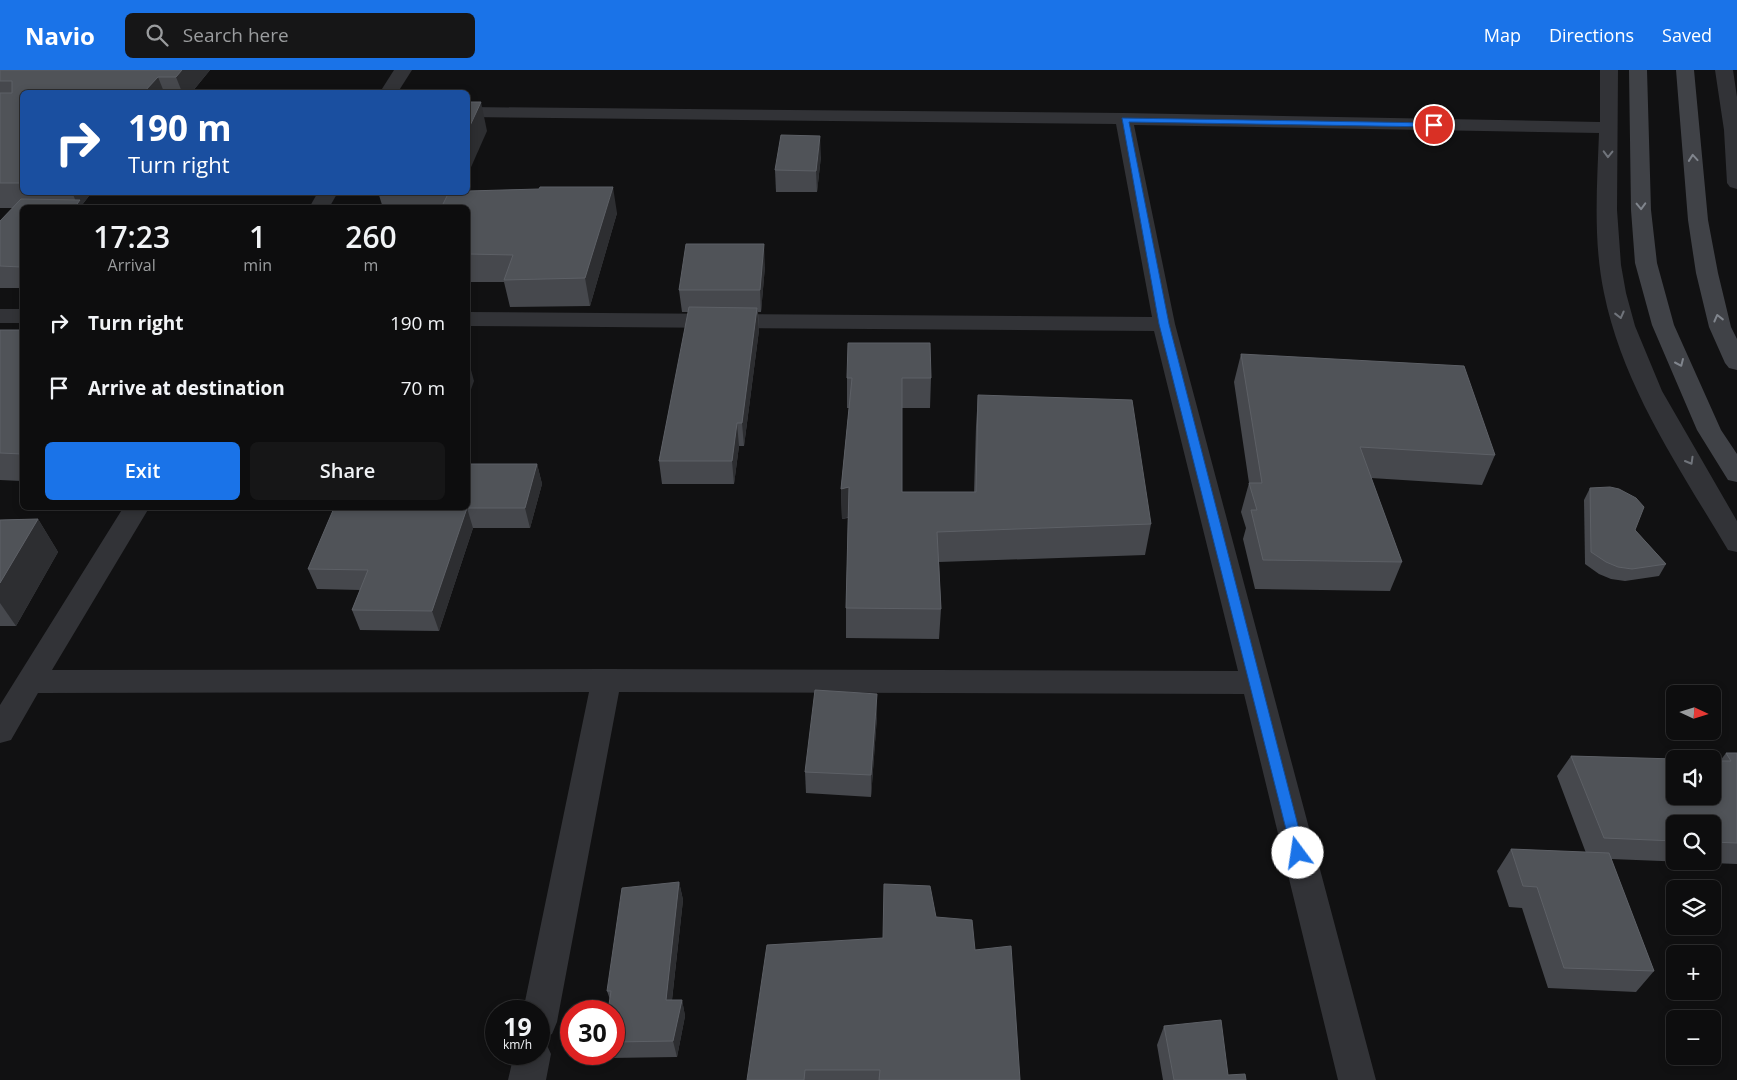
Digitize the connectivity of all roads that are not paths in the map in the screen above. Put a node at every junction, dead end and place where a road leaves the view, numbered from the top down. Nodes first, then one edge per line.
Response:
1 (403, 70) edge
2 (1610, 70) edge
3 (1638, 70) edge
4 (1685, 70) edge
5 (1724, 70) edge
6 (390, 90) edge
7 (470, 112) edge
8 (1124, 119) junction
9 (1608, 128) junction
10 (1735, 130) edge
11 (1737, 183) edge
12 (0, 316) edge
13 (20, 316) edge
14 (470, 319) edge
15 (1164, 324) junction
16 (1737, 363) edge
17 (1737, 474) edge
18 (135, 510) edge
19 (1737, 543) edge
20 (606, 680) junction
21 (30, 682) junction
22 (1254, 683) junction
23 (0, 731) edge
24 (543, 1000) edge
25 (530, 1065) edge
26 (527, 1080) edge
27 (1357, 1080) edge

1 - 6 street
2 - 9 street
3 -> 17 main road
16 -> 4 main road
5 - 10 street
7 - 8 street
8 - 9 street
8 - 15 street
9 -> 19 street
10 - 11 street
12 - 13 street
14 - 15 street
15 - 22 street
18 - 21 street
20 - 21 street
20 - 22 street
20 - 24 street
21 - 23 street
22 - 27 street
25 - 26 street

